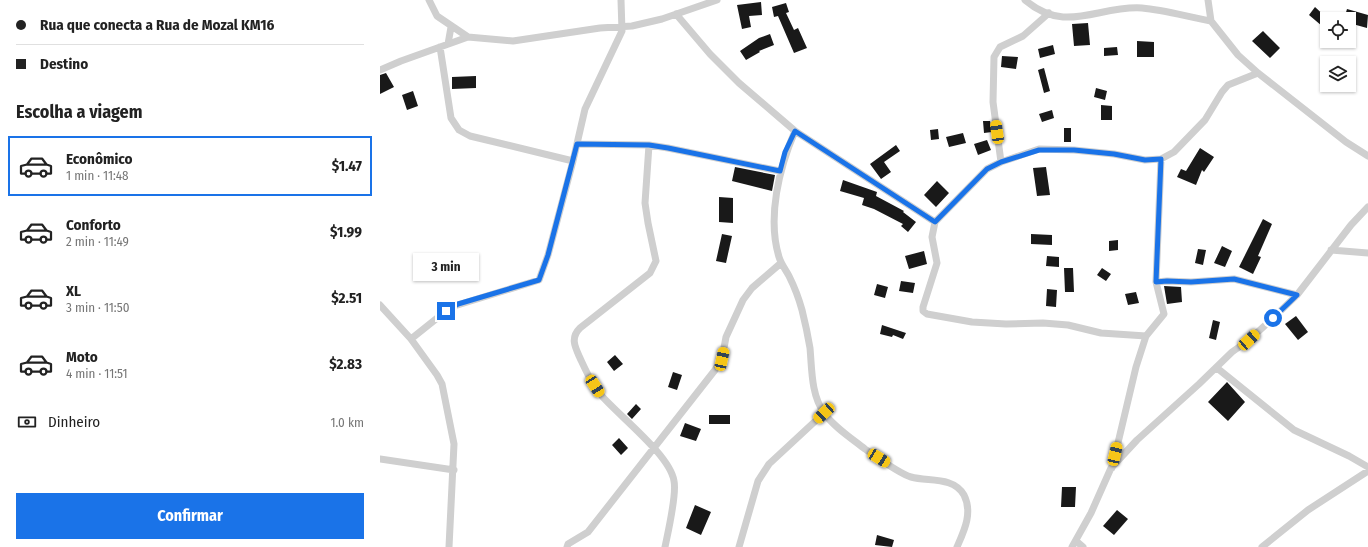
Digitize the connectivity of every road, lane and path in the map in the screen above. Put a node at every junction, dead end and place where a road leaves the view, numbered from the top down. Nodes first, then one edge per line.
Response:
1 (429, 0) edge
2 (621, 0) edge
3 (717, 0) edge
4 (1025, 0) edge
5 (1208, 0) edge
6 (1050, 13) junction
7 (676, 14) junction
8 (1211, 21) junction
9 (622, 26) junction
10 (451, 27) junction
11 (468, 37) junction
12 (448, 44) junction
13 (440, 47) junction
14 (380, 70) edge
15 (1258, 74) junction
16 (795, 131) junction
17 (577, 144) junction
18 (649, 145) junction
19 (1368, 156) edge
20 (1161, 159) junction
21 (573, 161) junction
22 (1001, 162) junction
23 (780, 171) junction
24 (1368, 207) edge
25 (935, 222) junction
26 (1331, 250) junction
27 (1368, 253) edge
28 (781, 263) junction
29 (1156, 282) junction
30 (1297, 295) junction
31 (380, 305) edge
32 (1146, 336) junction
33 (411, 339) junction
34 (1217, 368) junction
35 (824, 413) junction
36 (654, 448) junction
37 (380, 459) edge
38 (1368, 467) edge
39 (1112, 468) junction
40 (454, 470) junction
41 (1368, 471) edge
42 (1074, 544) edge
43 (449, 547) edge
44 (567, 547) edge
45 (664, 547) edge
46 (739, 547) edge
47 (957, 547) edge
48 (1082, 547) edge
49 (1262, 547) edge

1 - 10 street
2 - 9 street
3 - 7 street
4 - 6 street
5 - 8 street
6 - 8 street
6 - 22 street
7 - 9 street
7 - 16 street
8 - 15 street
9 - 11 street
9 - 17 street
10 - 11 street
10 - 12 street
11 - 12 street
12 - 13 street
13 - 14 street
13 - 21 street
15 - 19 street
15 - 20 street
16 - 23 street
16 - 25 street
17 - 18 street
17 - 21 street
18 - 23 street
18 - 36 street
20 - 22 street
20 - 29 street
21 - 33 street
22 - 25 street
23 - 28 street
24 - 26 street
25 - 32 street
26 - 27 street
26 - 30 street
28 - 35 street
28 - 36 street
29 - 30 street
29 - 32 street
30 - 34 street
31 - 33 street
32 - 39 street
33 - 40 street
34 - 38 street
34 - 39 street
35 - 46 street
35 - 47 street
36 - 44 street
36 - 45 street
37 - 40 street
39 - 42 street
40 - 43 street
41 - 49 street
42 - 48 street

